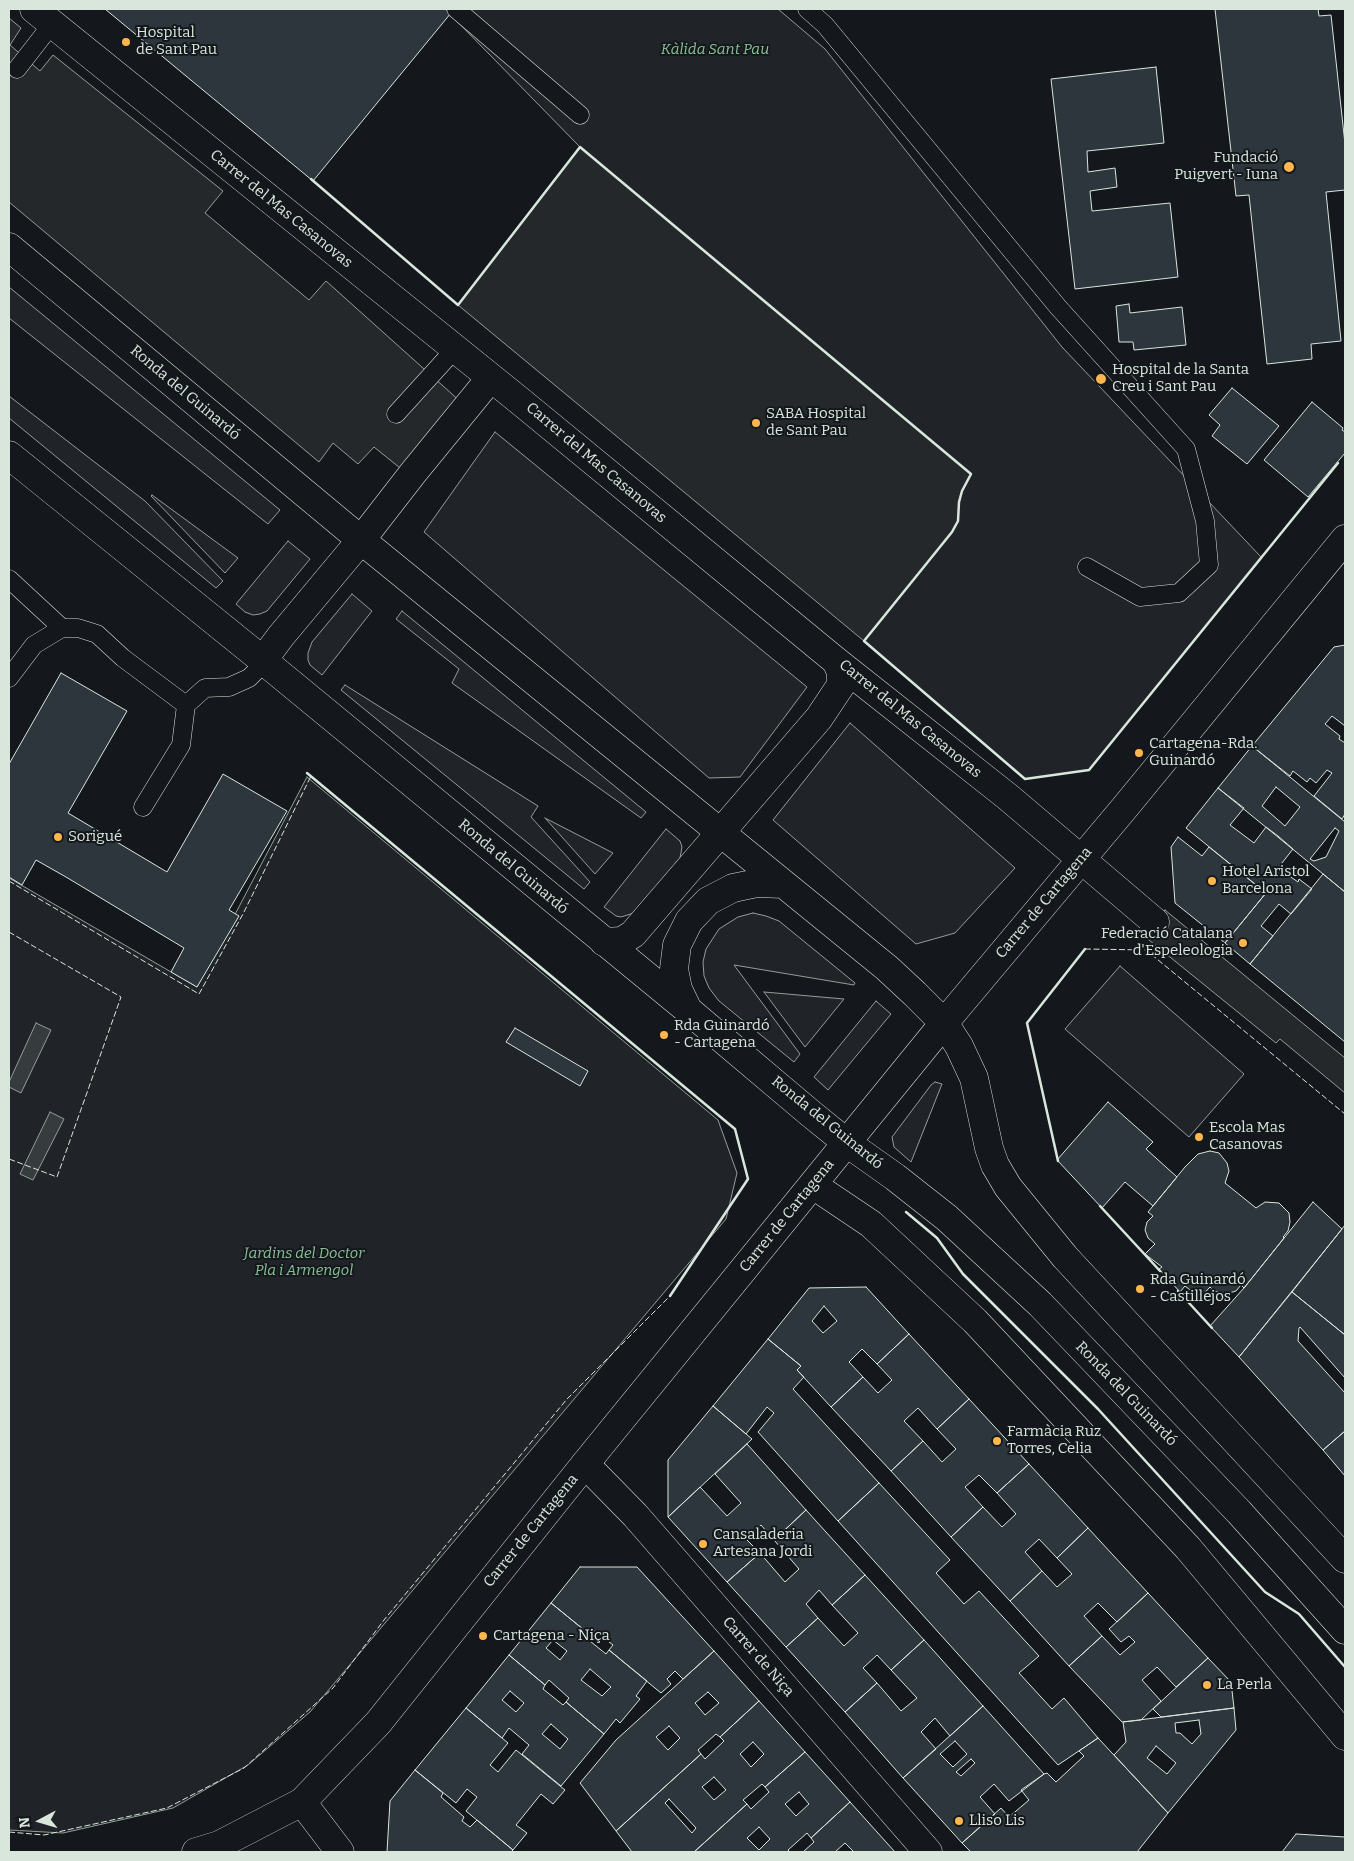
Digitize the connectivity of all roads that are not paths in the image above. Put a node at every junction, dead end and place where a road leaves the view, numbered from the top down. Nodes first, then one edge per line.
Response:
1 (456, 9) edge
2 (807, 9) edge
3 (43, 16) edge
4 (17, 69) dead end
5 (580, 115) dead end
6 (9, 247) edge
7 (455, 349) junction
8 (494, 381) junction
9 (396, 414) dead end
10 (9, 455) edge
11 (361, 540) junction
12 (1343, 548) edge
13 (1087, 567) dead end
14 (9, 579) edge
15 (62, 628) junction
16 (836, 661) junction
17 (265, 662) junction
18 (9, 678) edge
19 (186, 705) junction
20 (143, 808) dead end
21 (720, 831) junction
22 (1081, 859) junction
23 (783, 884) junction
24 (1155, 922) dead end
25 (604, 942) junction
26 (688, 1010) junction
27 (944, 1023) junction
28 (847, 1143) junction
29 (813, 1185) junction
30 (585, 1464) junction
31 (1345, 1559) edge
32 (1345, 1630) edge
33 (1345, 1736) edge
34 (302, 1802) junction
35 (196, 1852) edge
36 (340, 1852) edge
37 (928, 1852) edge

1 - 5 lane
2 - 13 lane
3 - 4 lane
3 - 7 street, Carrer del Mas Casanovas
6 - 11 street, Ronda del Guinardó
7 - 8 street, Carrer del Mas Casanovas
7 - 9 lane
8 - 11 street
8 - 16 street, Carrer del Mas Casanovas
10 - 17 street, Ronda del Guinardó
11 - 17 street
11 - 21 street, Ronda del Guinardó
12 - 22 street, Carrer de Cartagena
14 - 15 lane
15 - 18 lane
15 - 19 lane
16 - 21 street
16 - 22 street, Carrer del Mas Casanovas
17 - 19 lane
17 - 25 street, Ronda del Guinardó
19 - 20 lane
21 - 23 street, Ronda del Guinardó
21 - 25 street
22 - 24 street, Carrer del Mas Casanovas
22 - 27 street, Carrer de Cartagena
23 - 26 street
23 - 27 street, Ronda del Guinardó
25 - 26 street, Ronda del Guinardó
26 - 28 street, Ronda del Guinardó
27 - 28 street, Carrer de Cartagena
27 - 31 street, Ronda del Guinardó
28 - 29 street, Carrer de Cartagena
28 - 32 street, Ronda del Guinardó
29 - 30 street, Carrer de Cartagena
29 - 33 street
30 - 34 street, Carrer de Cartagena
30 - 37 street, Carrer de Niça
34 - 35 street, Carrer de Cartagena
34 - 36 street

